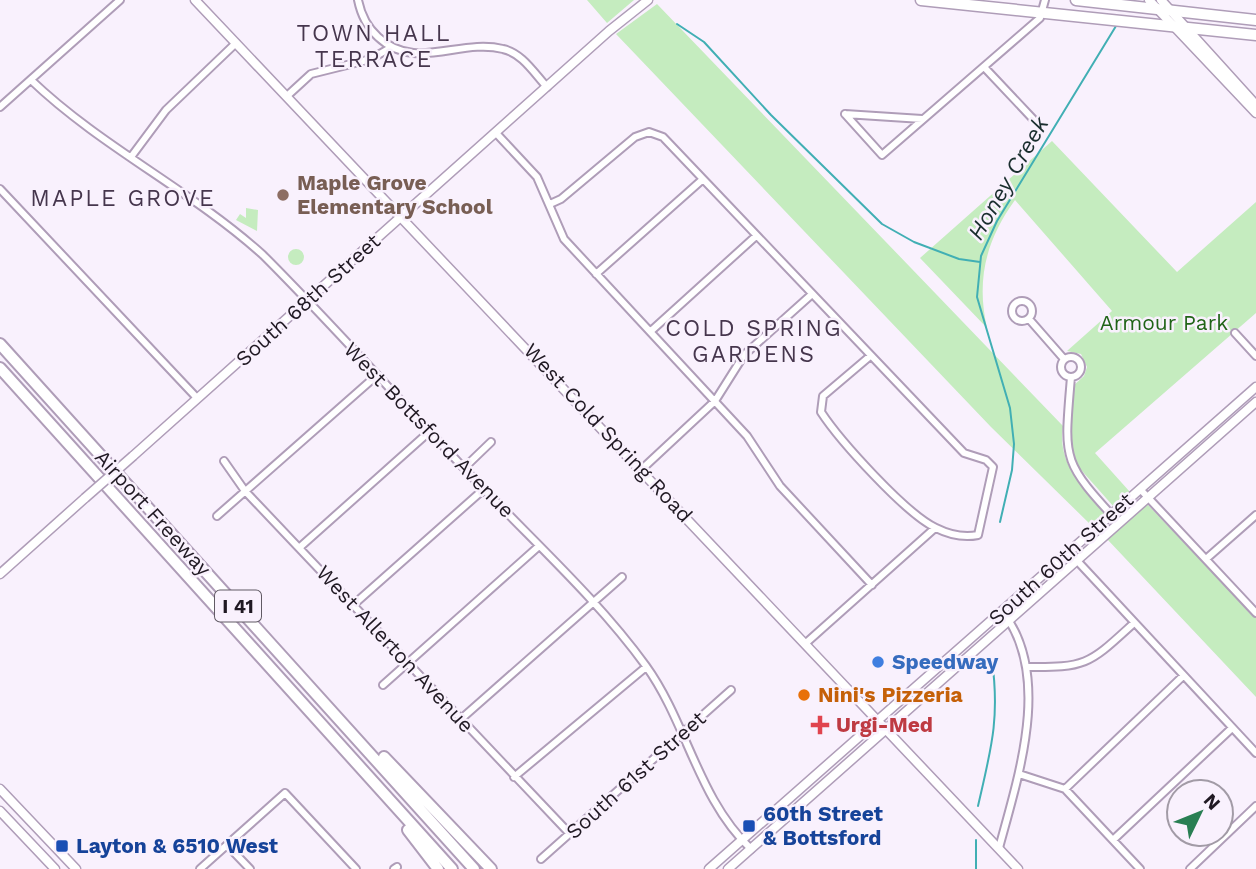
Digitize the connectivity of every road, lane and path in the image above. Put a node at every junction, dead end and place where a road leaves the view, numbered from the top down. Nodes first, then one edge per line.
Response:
1 (120, 0) edge
2 (195, 0) edge
3 (358, 0) edge
4 (648, 0) edge
5 (921, 0) edge
6 (1045, 0) edge
7 (1076, 0) edge
8 (1128, 2) edge
9 (1155, 3) edge
10 (1170, 9) junction
11 (1044, 12) junction
12 (1256, 20) edge
13 (1171, 24) junction
14 (1185, 26) junction
15 (1256, 35) edge
16 (236, 43) junction
17 (390, 48) junction
18 (984, 66) junction
19 (31, 80) junction
20 (547, 87) junction
21 (287, 96) junction
22 (1256, 105) edge
23 (0, 107) edge
24 (1256, 113) edge
25 (922, 119) junction
26 (1033, 120) dead end
27 (496, 133) junction
28 (131, 157) junction
29 (703, 179) junction
30 (0, 189) edge
31 (550, 204) junction
32 (403, 216) junction
33 (756, 236) junction
34 (596, 274) junction
35 (811, 295) junction
36 (307, 302) junction
37 (1029, 319) dead end
38 (650, 331) junction
39 (1235, 333) dead end
40 (0, 344) edge
41 (1256, 356) edge
42 (869, 357) junction
43 (1064, 359) junction
44 (0, 368) edge
45 (376, 376) junction
46 (1071, 377) junction
47 (1256, 387) edge
48 (197, 398) junction
49 (715, 401) junction
50 (1256, 402) edge
51 (429, 432) junction
52 (491, 442) dead end
53 (224, 461) dead end
54 (464, 468) junction
55 (642, 469) junction
56 (484, 489) junction
57 (1140, 489) junction
58 (246, 491) junction
59 (1147, 498) junction
60 (1112, 515) junction
61 (1256, 515) edge
62 (216, 516) dead end
63 (1119, 523) junction
64 (935, 528) junction
65 (539, 546) junction
66 (299, 548) junction
67 (1069, 552) junction
68 (1206, 559) junction
69 (1076, 561) junction
70 (0, 573) edge
71 (622, 577) dead end
72 (872, 585) junction
73 (593, 603) junction
74 (352, 606) junction
75 (1002, 611) junction
76 (1256, 613) edge
77 (1010, 620) junction
78 (1134, 623) junction
79 (806, 643) junction
80 (408, 663) junction
81 (646, 667) junction
82 (1027, 667) junction
83 (1183, 676) junction
84 (921, 682) junction
85 (383, 685) dead end
86 (731, 690) dead end
87 (915, 703) junction
88 (340, 718) junction
89 (461, 719) junction
90 (878, 720) junction
91 (1232, 728) junction
92 (887, 729) junction
93 (682, 734) junction
94 (1256, 753) edge
95 (349, 754) junction
96 (1019, 774) junction
97 (514, 777) junction
98 (0, 789) edge
99 (1065, 789) junction
100 (1256, 806) edge
101 (0, 811) edge
102 (570, 834) junction
103 (742, 840) junction
104 (1113, 840) junction
105 (227, 845) junction
106 (999, 848) junction
107 (751, 849) junction
108 (541, 859) dead end
109 (714, 868) edge
110 (55, 869) edge
111 (76, 869) edge
112 (200, 869) edge
113 (250, 869) edge
114 (356, 869) edge
115 (439, 869) edge
116 (452, 869) edge
117 (474, 869) edge
118 (491, 869) edge
119 (728, 869) edge
120 (1018, 869) edge
121 (1140, 869) edge
122 (1190, 869) edge

1 - 19 street
2 - 16 street, West Cold Spring Road
3 - 17 street
4 - 20 street, South 68th Street
5 - 11 main road
6 - 11 street
7 - 8 main road
8 - 9 main road
9 - 10 main road
9 - 13 street
10 - 12 main road
10 - 14 street
11 - 13 main road
11 - 18 street
13 - 14 main road
13 - 24 street
14 - 15 main road
14 - 22 street
16 - 21 street, West Cold Spring Road
16 - 28 street
17 - 20 street
17 - 21 street
18 - 25 street
18 - 26 street
19 - 23 street
19 - 28 street, West Bottsford Avenue
20 - 27 street, South 68th Street
21 - 32 street, West Cold Spring Road
25 - 25 street
27 - 31 street
27 - 32 street, South 68th Street
28 - 36 street, West Bottsford Avenue
29 - 31 street
29 - 33 street
29 - 34 street
30 - 48 street
31 - 34 street
32 - 36 street, South 68th Street
32 - 55 street, West Cold Spring Road
33 - 35 street
33 - 38 street
34 - 38 street
35 - 42 street
35 - 49 street
36 - 45 street, West Bottsford Avenue
36 - 48 street, South 68th Street
37 - 43 street
38 - 49 street
39 - 41 street
40 - 88 highway, Airport Freeway / I 41
42 - 64 street
42 - 64 street
43 - 46 street
43 - 46 street
44 - 95 highway, Airport Freeway / I 41
45 - 51 street, West Bottsford Avenue
45 - 58 street
46 - 60 street
47 - 57 street, South 60th Street
48 - 70 street, South 68th Street, bridge
49 - 55 street
49 - 72 street
50 - 59 street, South 60th Street
51 - 54 street, West Bottsford Avenue
51 - 66 street
52 - 54 street
53 - 58 street, West Allerton Avenue
54 - 56 street, West Bottsford Avenue
55 - 79 street, West Cold Spring Road
56 - 65 street, West Bottsford Avenue
56 - 74 street
57 - 59 street
57 - 60 street, South 60th Street
58 - 62 street
58 - 66 street, West Allerton Avenue
59 - 63 street, South 60th Street
59 - 68 street
60 - 63 street
60 - 67 street, South 60th Street
61 - 68 street
63 - 69 street, South 60th Street
64 - 72 street
65 - 73 street, West Bottsford Avenue
65 - 80 street
66 - 74 street, West Allerton Avenue
67 - 69 street
67 - 75 street, South 60th Street
68 - 76 street
69 - 77 street, South 60th Street
69 - 78 street
71 - 73 street
72 - 79 street
73 - 81 street, West Bottsford Avenue
73 - 89 street
74 - 80 street, West Allerton Avenue
75 - 77 street
75 - 84 street, South 60th Street
77 - 82 street
77 - 87 street, South 60th Street
78 - 82 street
78 - 83 street
79 - 90 street, West Cold Spring Road
80 - 85 street
80 - 89 street, West Allerton Avenue
81 - 93 street, West Bottsford Avenue
81 - 97 street
82 - 96 street
83 - 91 street
83 - 99 street
84 - 87 street
84 - 90 street, South 60th Street
86 - 93 street, South 61st Street
87 - 92 street, South 60th Street
88 - 117 highway, Airport Freeway / I 41
88 - 118 highway
89 - 97 street, West Allerton Avenue
90 - 92 street, West Cold Spring Road
90 - 103 street, South 60th Street
91 - 94 street
91 - 104 street
92 - 106 street, West Cold Spring Road
92 - 107 street, South 60th Street
93 - 102 street, South 61st Street
93 - 103 street, West Bottsford Avenue
95 - 115 highway
95 - 116 highway, Airport Freeway / I 41
96 - 99 street
96 - 106 street
97 - 102 street, West Allerton Avenue
98 - 111 street
99 - 104 street
100 - 122 street
101 - 110 street
102 - 108 street, South 61st Street
103 - 107 street, West Bottsford Avenue
103 - 109 street, South 60th Street
104 - 121 street
105 - 112 street
105 - 113 street
105 - 114 street
106 - 120 street, West Cold Spring Road
107 - 119 street, South 60th Street

